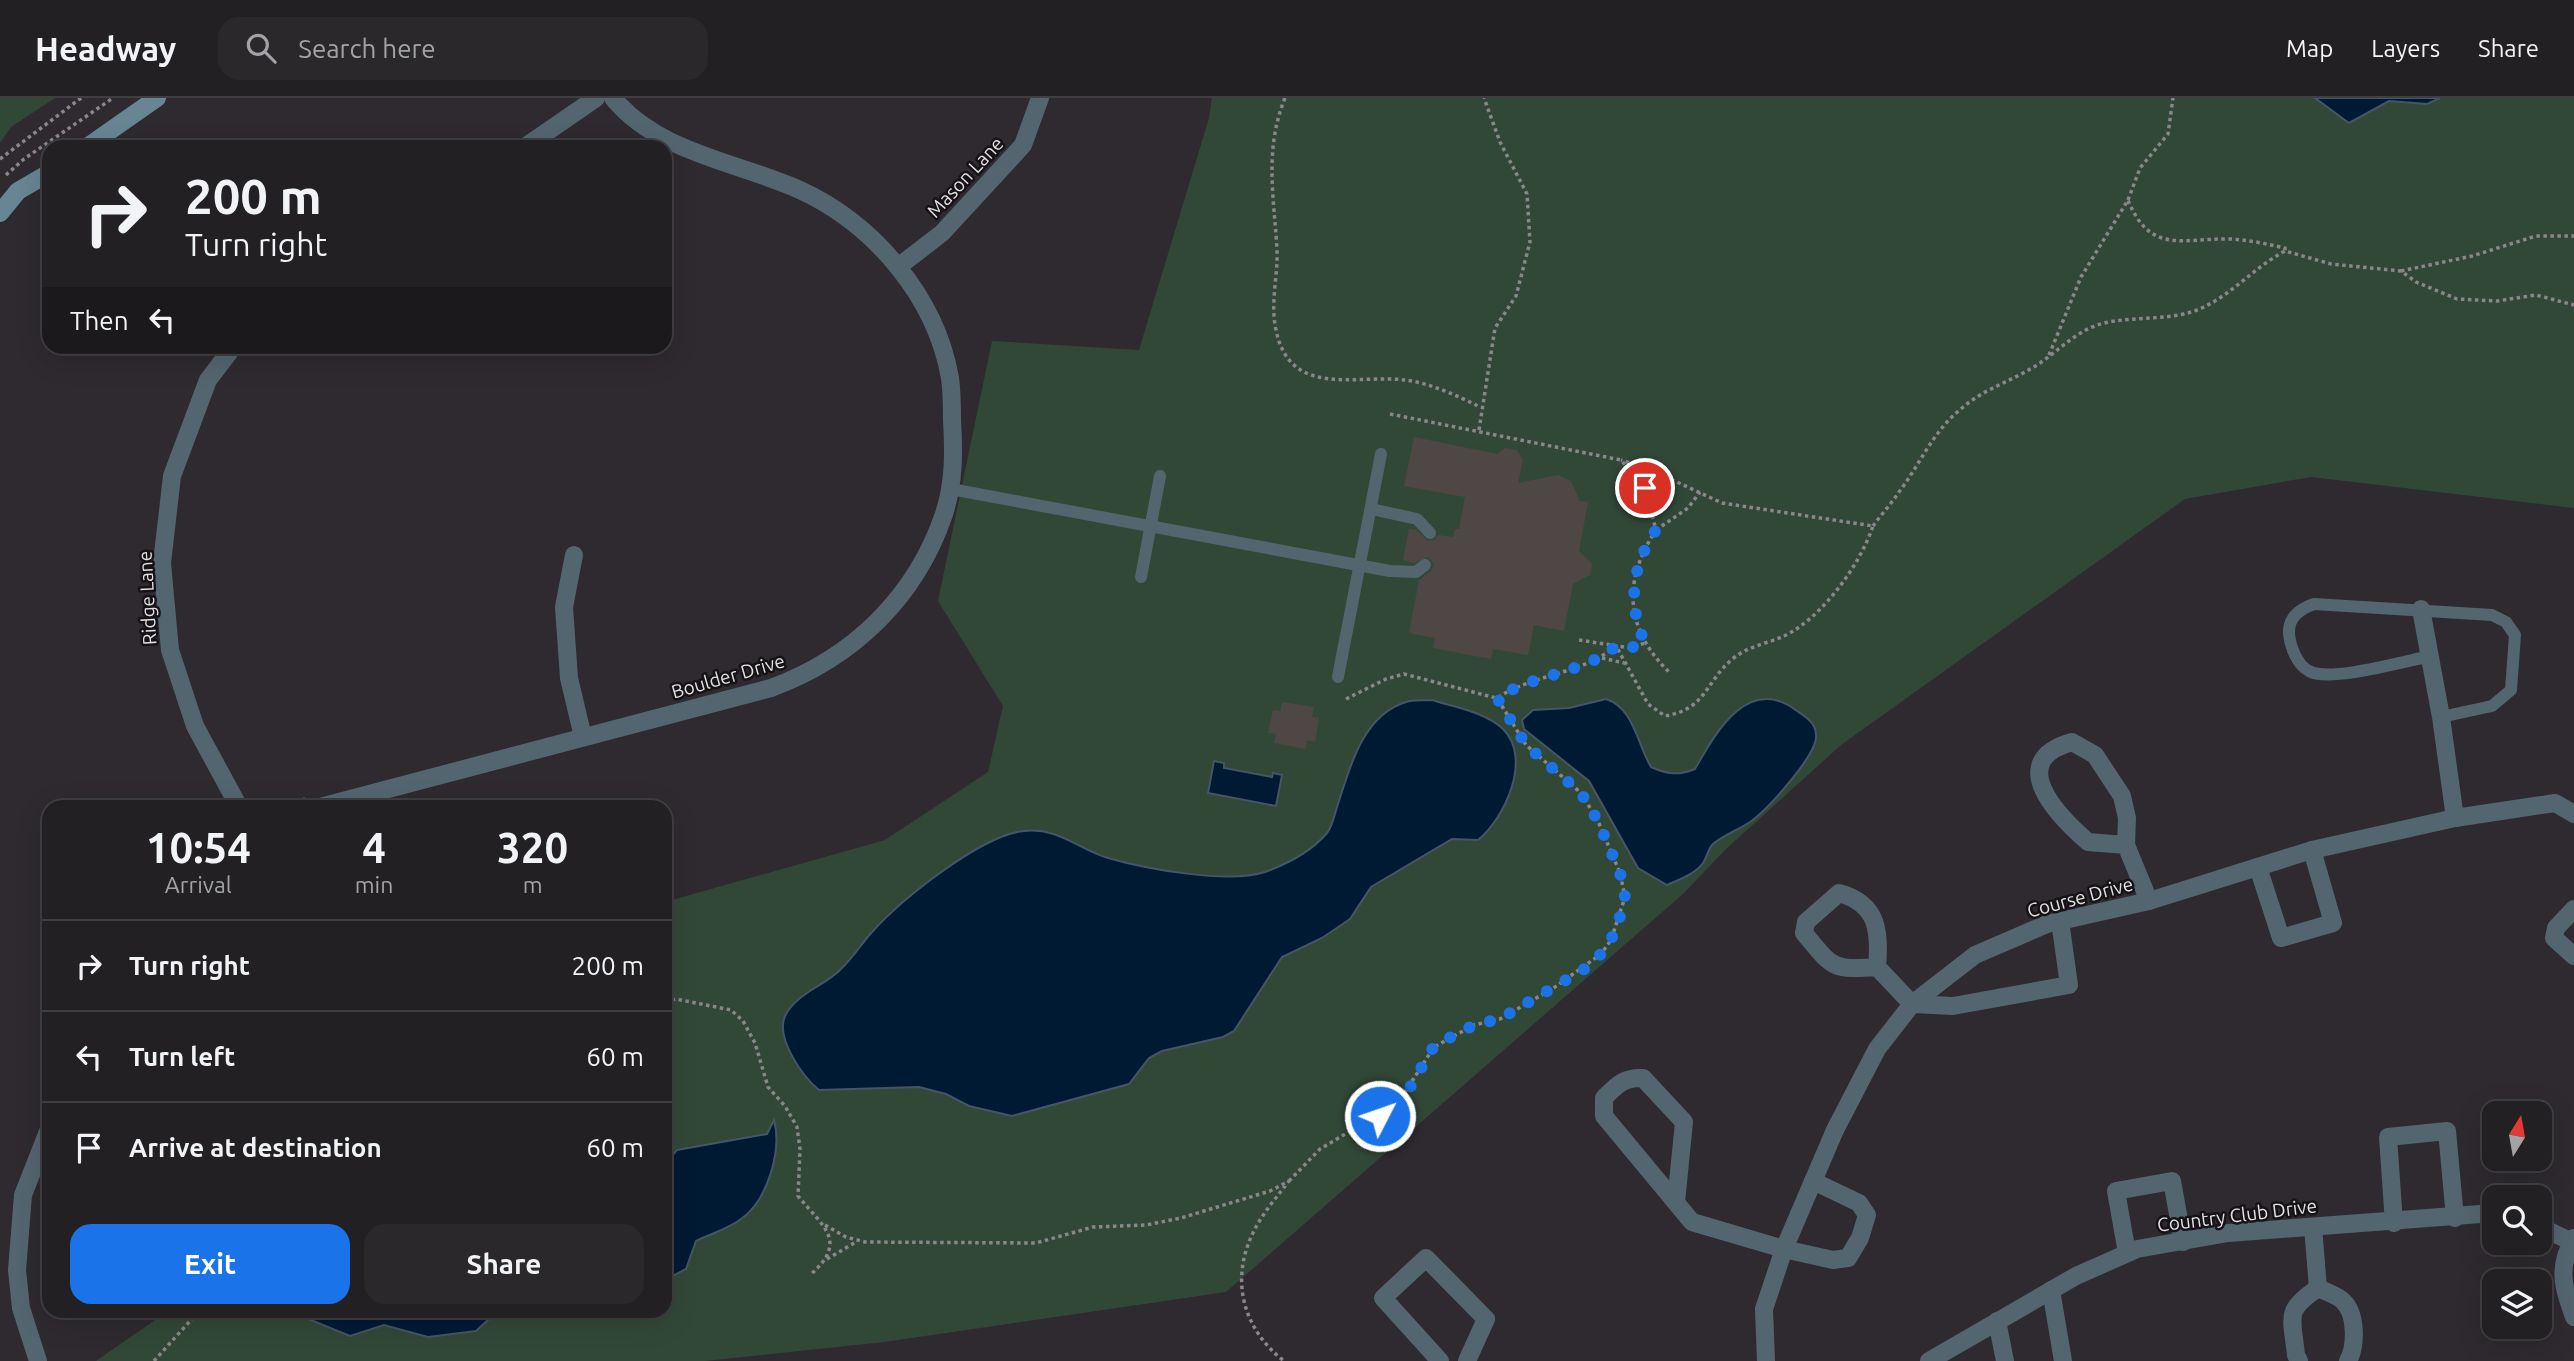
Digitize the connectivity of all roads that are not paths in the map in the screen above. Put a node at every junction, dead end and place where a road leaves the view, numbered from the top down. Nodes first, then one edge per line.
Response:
1 (157, 98) edge
2 (596, 98) edge
3 (613, 98) edge
4 (1040, 98) edge
5 (97, 140) edge
6 (534, 140) edge
7 (670, 140) edge
8 (672, 141) edge
9 (42, 177) edge
10 (0, 213) edge
11 (898, 267) junction
12 (228, 354) edge
13 (1381, 454) dead end
14 (1160, 476) dead end
15 (951, 489) junction
16 (1371, 509) junction
17 (1151, 527) junction
18 (1430, 533) dead end
19 (575, 555) dead end
20 (1360, 565) junction
21 (1424, 565) dead end
22 (1141, 577) dead end
23 (2421, 609) junction
24 (2431, 656) junction
25 (1338, 677) dead end
26 (2441, 717) junction
27 (583, 737) junction
28 (235, 800) edge
29 (323, 800) edge
30 (2574, 814) edge
31 (2455, 818) junction
32 (2126, 845) junction
33 (2312, 850) junction
34 (2258, 867) junction
35 (2149, 901) junction
36 (2574, 909) edge
37 (2060, 921) junction
38 (2574, 956) edge
39 (1877, 967) junction
40 (1912, 1004) junction
41 (42, 1147) edge
42 (1813, 1181) junction
43 (1676, 1202) junction
44 (2482, 1214) edge
45 (2455, 1217) junction
46 (2394, 1223) junction
47 (2313, 1227) junction
48 (2552, 1231) edge
49 (2573, 1240) edge
50 (2183, 1242) junction
51 (1784, 1249) junction
52 (2127, 1253) junction
53 (2318, 1288) junction
54 (2051, 1290) junction
55 (2574, 1317) edge
56 (1997, 1321) junction
57 (38, 1361) edge
58 (1440, 1361) edge
59 (1467, 1361) edge
60 (1766, 1361) edge
61 (1929, 1361) edge
62 (2005, 1361) edge
63 (2063, 1361) edge
64 (2299, 1361) edge
65 (2348, 1361) edge

1 - 5 street
2 - 6 street
3 - 7 street, Boulder Drive
4 - 11 street, Mason Lane
8 - 11 street, Boulder Drive
9 - 10 street
11 - 15 street, Boulder Drive
12 - 28 street, Ridge Lane
13 - 16 lane
14 - 17 lane
15 - 17 lane
15 - 27 street, Boulder Drive
16 - 18 lane
16 - 20 lane
17 - 20 lane
17 - 22 lane
19 - 27 street
20 - 21 lane
20 - 25 lane
23 - 24 street
23 - 24 lane
23 - 26 lane
24 - 26 street
26 - 31 street
27 - 29 street, Boulder Drive
30 - 31 street, Course Drive
31 - 33 street, Course Drive
32 - 32 street
32 - 35 street
33 - 34 street, Course Drive
33 - 34 street
34 - 35 street, Course Drive
35 - 37 street, Course Drive
36 - 38 street
37 - 40 street, Course Drive
37 - 40 street
39 - 39 street
39 - 40 street
40 - 42 street, Course Drive
41 - 57 street
42 - 51 street, Course Drive
42 - 51 street
43 - 43 street
43 - 51 street
44 - 45 street, Country Club Drive
45 - 46 street, Country Club Drive
45 - 46 street
46 - 47 street, Country Club Drive
47 - 50 street, Country Club Drive
47 - 53 street
48 - 49 street
49 - 55 street
50 - 52 street, Country Club Drive
50 - 52 street
51 - 60 street, Course Drive
52 - 54 street, Country Club Drive
53 - 64 street
53 - 65 street
54 - 56 street, Country Club Drive
54 - 63 street
56 - 61 street, Country Club Drive
56 - 62 street
58 - 59 street

